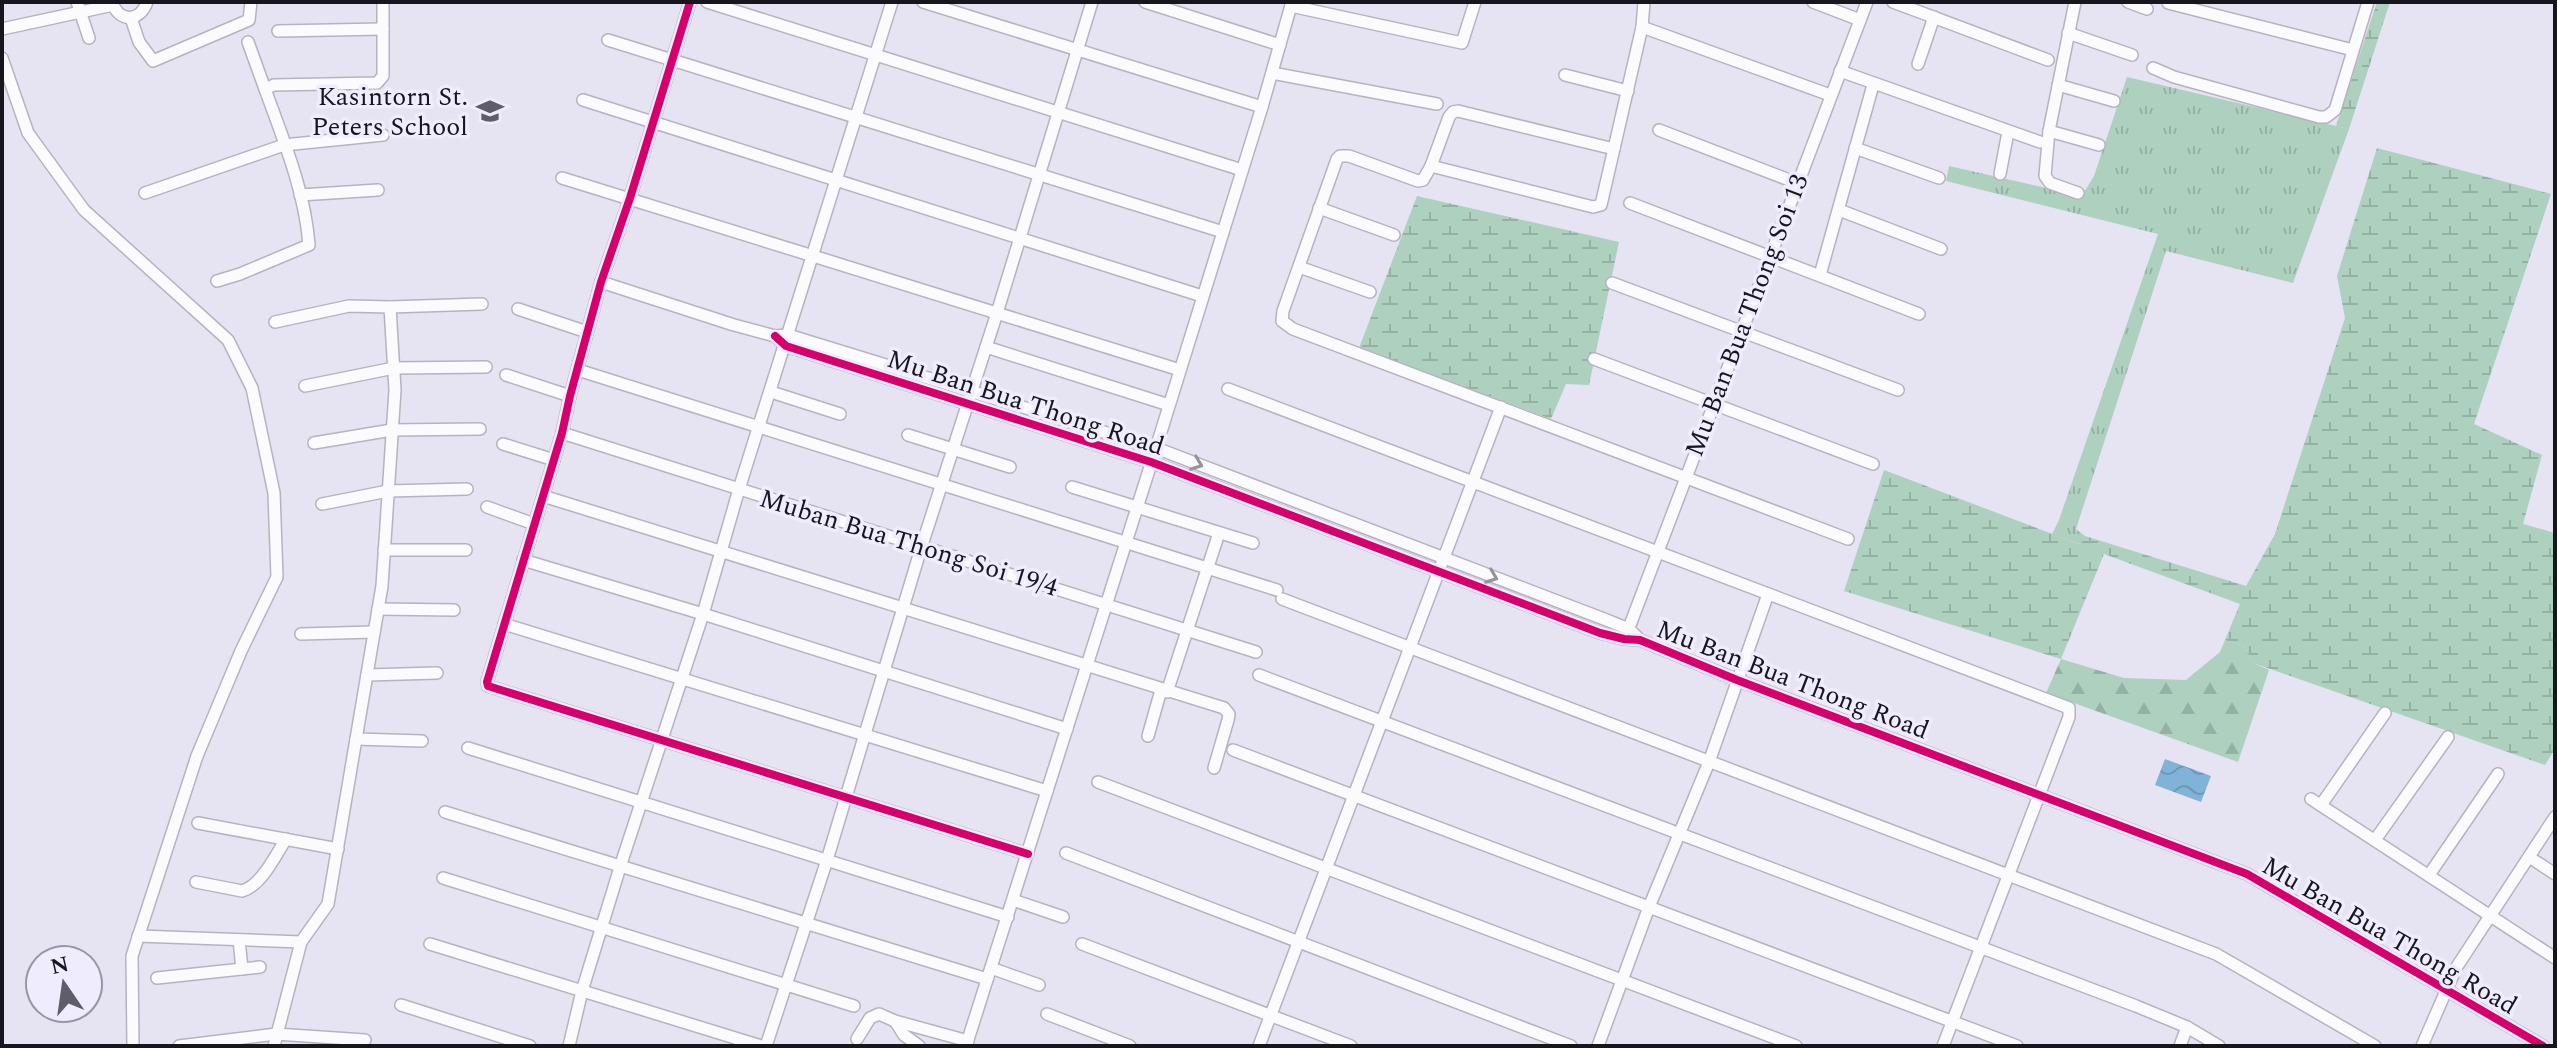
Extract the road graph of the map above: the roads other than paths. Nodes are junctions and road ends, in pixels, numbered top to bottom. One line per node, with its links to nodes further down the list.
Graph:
1 (147, 2): 24 (street)
2 (251, 2): 24 (street)
3 (383, 2): 28 (street)
4 (690, 2): 40 (street)
5 (707, 2): 38 (street)
6 (892, 2): 38 (street)
7 (923, 2): 35 (street)
8 (1092, 2): 35 (street)
9 (1145, 2): 34 (street)
10 (1475, 2): 20 (street)
11 (1644, 2): 26 (street)
12 (1813, 2): 25 (street)
13 (1867, 2): 25 (street, Mu Ban Bua Thong Soi 13)
14 (1893, 2): 23 (street)
15 (2075, 2): 30 (street)
16 (2128, 2): 22 (street)
17 (2368, 2): 36 (street)
18 (2168, 3): 36 (street)
19 (113, 4): 21 (street); 24 (street)
20 (1291, 4): 34 (street)
21 (78, 7): 27 (street); 31 (street)
22 (2147, 9)
23 (1934, 17): 41 (street); 42 (street)
24 (131, 18)
25 (1860, 20): 44 (street, Mu Ban Bua Thong Soi 13)
26 (1642, 27): 50 (street); 51 (street)
27 (2, 29)
28 (383, 29): 29 (street); 49 (street)
29 (278, 31)
30 (2068, 33): 37 (street); 48 (street)
31 (89, 38)
32 (608, 40): 40 (street)
33 (248, 42): 49 (street)
34 (1280, 45): 45 (street)
35 (1077, 49): 55 (street); 56 (street)
36 (2353, 50): 43 (street)
37 (2132, 55)
38 (875, 56): 56 (street); 57 (street)
39 (2, 58): 227 (street)
40 (671, 60): 57 (street); 58 (street)
41 (2048, 60)
42 (1918, 64)
43 (2153, 68)
44 (1840, 71): 47 (street); 51 (street, Mu Ban Bua Thong Soi 13)
45 (1272, 73): 54 (street); 55 (street)
46 (1565, 75): 50 (street)
47 (1873, 85): 61 (street); 66 (street)
48 (2058, 85): 53 (street); 60 (street)
49 (265, 89): 64 (street)
50 (1628, 91): 67 (street)
51 (1830, 95): 75 (street, Mu Ban Bua Thong Soi 13)
52 (583, 100): 58 (street)
53 (2114, 101)
54 (1437, 104)
55 (1262, 107): 69 (street)
56 (1059, 113): 69 (street); 71 (street)
57 (856, 117): 71 (street); 74 (street)
58 (653, 122): 74 (street); 80 (street)
59 (1659, 130): 75 (street)
60 (2049, 131): 65 (street); 78 (street)
61 (2008, 132): 63 (street); 70 (street)
62 (383, 135): 64 (street)
63 (2040, 142)
64 (284, 145): 77 (street); 79 (street)
65 (2099, 145)
66 (1855, 148): 73 (street); 83 (street)
67 (1614, 149): 68 (street); 68 (street)
68 (1431, 166): 82 (street)
69 (1242, 170): 84 (street)
70 (2000, 174)
71 (1038, 175): 84 (street); 86 (street)
72 (562, 178): 80 (street)
73 (1939, 178)
74 (836, 180): 86 (street); 88 (street)
75 (1797, 183): 89 (street, Mu Ban Bua Thong Soi 13)
76 (378, 190): 79 (street)
77 (145, 193)
78 (2078, 193)
79 (300, 195): 92 (street)
80 (630, 198): 88 (street); 93 (street)
81 (1630, 203): 89 (street)
82 (1319, 208): 85 (street); 90 (street)
83 (1839, 210): 87 (street); 91 (street)
84 (1223, 232): 96 (street)
85 (1394, 235)
86 (1019, 238): 96 (street); 100 (street)
87 (1941, 249)
88 (812, 255): 100 (street); 105 (street)
89 (1769, 256): 91 (street); 103 (street, Mu Ban Bua Thong Soi 13)
90 (1299, 267): 95 (street); 121 (street)
91 (1820, 275): 101 (street)
92 (217, 281)
93 (601, 282): 104 (street); 105 (street, Mu Ban Bua Thong Road)
94 (1612, 283): 103 (street)
95 (1370, 292)
96 (1202, 296): 111 (street)
97 (482, 304): 98 (street)
98 (390, 307): 102 (street); 109 (street)
99 (518, 309): 104 (street)
100 (997, 313): 106 (street); 111 (street)
101 (1919, 314)
102 (275, 322)
103 (1741, 331): 115 (street); 119 (street, Mu Ban Bua Thong Soi 13)
104 (587, 332): 110 (street)
105 (787, 340): 116 (street); 118 (street, Mu Ban Bua Thong Road)
106 (986, 347): 118 (street); 120 (street)
107 (1594, 359): 119 (street)
108 (486, 367): 109 (street)
109 (394, 368): 113 (street); 125 (street)
110 (578, 370): 117 (street); 123 (street)
111 (1180, 370): 120 (street)
112 (506, 375): 117 (street)
113 (305, 386)
114 (1228, 389): 137 (street)
115 (1898, 390)
116 (771, 392): 122 (street); 123 (street)
117 (570, 396): 126 (street)
118 (969, 398): 130 (street, Mu Ban Bua Thong Road); 131 (street); 133 (street, Mu Ban Bua Thong Road)
119 (1713, 403): 134 (street); 136 (street, Mu Ban Bua Thong Soi 13)
120 (1169, 405): 130 (street)
121 (1501, 407): 136 (street); 137 (street)
122 (840, 414)
123 (761, 426): 138 (street); 141 (street)
124 (480, 429): 125 (street)
125 (392, 430): 128 (street); 142 (street)
126 (562, 433): 132 (street); 141 (street, Muban Bua Thong Soi 19/4)
127 (908, 435): 131 (street)
128 (314, 443)
129 (503, 444): 132 (street)
130 (1156, 448): 133 (street); 157 (street, Mu Ban Bua Thong Road, one-way to 157)
131 (952, 449): 135 (street); 138 (street)
132 (554, 460): 143 (street)
133 (1151, 462): 145 (street); 160 (street, Mu Ban Bua Thong Road)
134 (1873, 464)
135 (1010, 467)
136 (1684, 477): 149 (street); 156 (street, Mu Ban Bua Thong Soi 13)
137 (1473, 481): 156 (street); 157 (street)
138 (942, 484): 150 (street); 152 (street)
139 (1072, 487): 145 (street)
140 (467, 489): 142 (street)
141 (739, 489): 152 (street, Muban Bua Thong Soi 19/4); 155 (street)
142 (388, 491): 144 (street); 153 (street)
143 (543, 496): 147 (street); 155 (street)
144 (322, 504)
145 (1137, 506): 148 (street); 150 (street)
146 (487, 507): 147 (street)
147 (534, 524): 158 (street)
148 (1219, 533): 151 (street); 159 (street)
149 (1848, 539)
150 (1126, 542): 159 (street); 162 (street)
151 (1253, 543)
152 (922, 545): 162 (street, Muban Bua Thong Soi 19/4); 164 (street)
153 (384, 550): 154 (street); 163 (street)
154 (466, 550)
155 (720, 551): 164 (street); 166 (street)
156 (1658, 551): 161 (street); 171 (street, Mu Ban Bua Thong Soi 13)
157 (1444, 558): 160 (street); 171 (street, Mu Ban Bua Thong Road, one-way to 171)
158 (523, 560): 166 (street); 167 (street)
159 (1207, 568): 168 (street); 172 (street)
160 (1439, 571): 171 (street, Mu Ban Bua Thong Road); 172 (street)
161 (1768, 594): 180 (street); 199 (street)
162 (1106, 604): 168 (street, Muban Bua Thong Soi 19/4); 174 (street)
163 (378, 609): 165 (street); 169 (street)
164 (903, 609): 174 (street); 175 (street)
165 (454, 610)
166 (703, 614): 175 (street); 179 (street)
167 (504, 624): 179 (street); 189 (street)
168 (1188, 631): 173 (street, Muban Bua Thong Soi 19/4); 181 (street)
169 (374, 632): 170 (street); 177 (street)
170 (301, 634)
171 (1626, 634): 180 (street, Mu Ban Bua Thong Road)
172 (1411, 648): 183 (street); 193 (street)
173 (1256, 652)
174 (1086, 667): 181 (street); 184 (street)
175 (884, 672): 184 (street); 185 (street)
176 (437, 673): 177 (street)
177 (367, 675): 188 (street)
178 (1259, 675): 183 (street)
179 (681, 677): 185 (street); 189 (street)
180 (1737, 680): 193 (street); 199 (street, Mu Ban Bua Thong Road)
181 (1164, 691): 186 (street); 194 (street)
182 (2385, 713): 207 (street)
183 (1383, 721): 198 (street); 205 (street)
184 (1067, 729): 197 (street)
185 (864, 734): 197 (street); 200 (street)
186 (1148, 736)
187 (2448, 737): 207 (street)
188 (356, 739): 190 (street); 208 (street)
189 (661, 740): 200 (street); 201 (street)
190 (422, 741)
191 (468, 748): 201 (street)
192 (1233, 750): 198 (street)
193 (1709, 762): 205 (street); 216 (street)
194 (1214, 768)
195 (2498, 774): 217 (street)
196 (1098, 782): 214 (street)
197 (1047, 791): 210 (street)
198 (1354, 795): 214 (street); 221 (street)
199 (2040, 795): 216 (street); 242 (street, Mu Ban Bua Thong Road)
200 (845, 797): 210 (street); 212 (street)
201 (642, 802): 212 (street); 213 (street)
202 (445, 812): 213 (street)
203 (2555, 817): 211 (street)
204 (198, 823): 206 (street)
205 (1679, 834): 221 (street); 233 (street)
206 (286, 839): 208 (street); 219 (street)
207 (2375, 840): 217 (street)
208 (338, 849): 229 (street)
209 (1066, 853): 230 (street)
210 (1028, 854): 220 (street)
211 (2529, 857): 215 (street); 222 (street)
212 (827, 860): 223 (street); 225 (street)
213 (621, 864): 225 (street); 226 (street)
214 (1327, 869): 230 (street); 239 (street)
215 (2555, 874)
216 (2009, 875): 233 (street); 271 (street)
217 (2429, 875): 222 (street)
218 (443, 878): 226 (street)
219 (196, 882)
220 (1013, 900): 223 (street); 224 (street)
221 (1649, 907): 239 (street); 249 (street)
222 (2490, 916): 234 (street); 242 (street)
223 (1008, 917): 237 (street)
224 (1063, 917)
225 (807, 923): 237 (street); 241 (street)
226 (602, 927): 241 (street); 243 (street)
227 (138, 936): 228 (street); 255 (street)
228 (239, 940): 229 (street); 236 (street)
229 (301, 942): 252 (street)
230 (1298, 942): 247 (street); 264 (street)
231 (430, 944): 243 (street)
232 (1082, 944): 247 (street)
233 (1979, 948): 249 (street); 250 (street)
234 (2555, 958)
235 (260, 967): 236 (street)
236 (242, 969): 238 (street)
237 (989, 973): 240 (street); 254 (street)
238 (157, 978)
239 (1623, 982): 265 (street); 266 (street)
240 (1039, 985)
241 (785, 986): 245 (street); 259 (street)
242 (2447, 990): 272 (street); 273 (street, Mu Ban Bua Thong Road)
243 (582, 991): 258 (street); 259 (street)
244 (401, 1005): 257 (street)
245 (854, 1006)
246 (1047, 1014): 261 (street)
247 (1270, 1015): 262 (street); 263 (street)
248 (895, 1021): 251 (street); 254 (street); 260 (street)
249 (1952, 1021): 267 (street); 268 (street)
250 (2187, 1027): 269 (street); 270 (street)
251 (857, 1039)
252 (275, 1040): 253 (street); 256 (street)
253 (365, 1040)
254 (967, 1044)
255 (133, 1046)
256 (179, 1046)
257 (530, 1046)
258 (569, 1046)
259 (764, 1046)
260 (919, 1046)
261 (1130, 1046)
262 (1259, 1046)
263 (1351, 1046)
264 (1571, 1046)
265 (1598, 1046)
266 (1796, 1046)
267 (1943, 1046)
268 (2017, 1046)
269 (2180, 1046)
270 (2219, 1046)
271 (2375, 1046)
272 (2422, 1046)
273 (2543, 1046)

